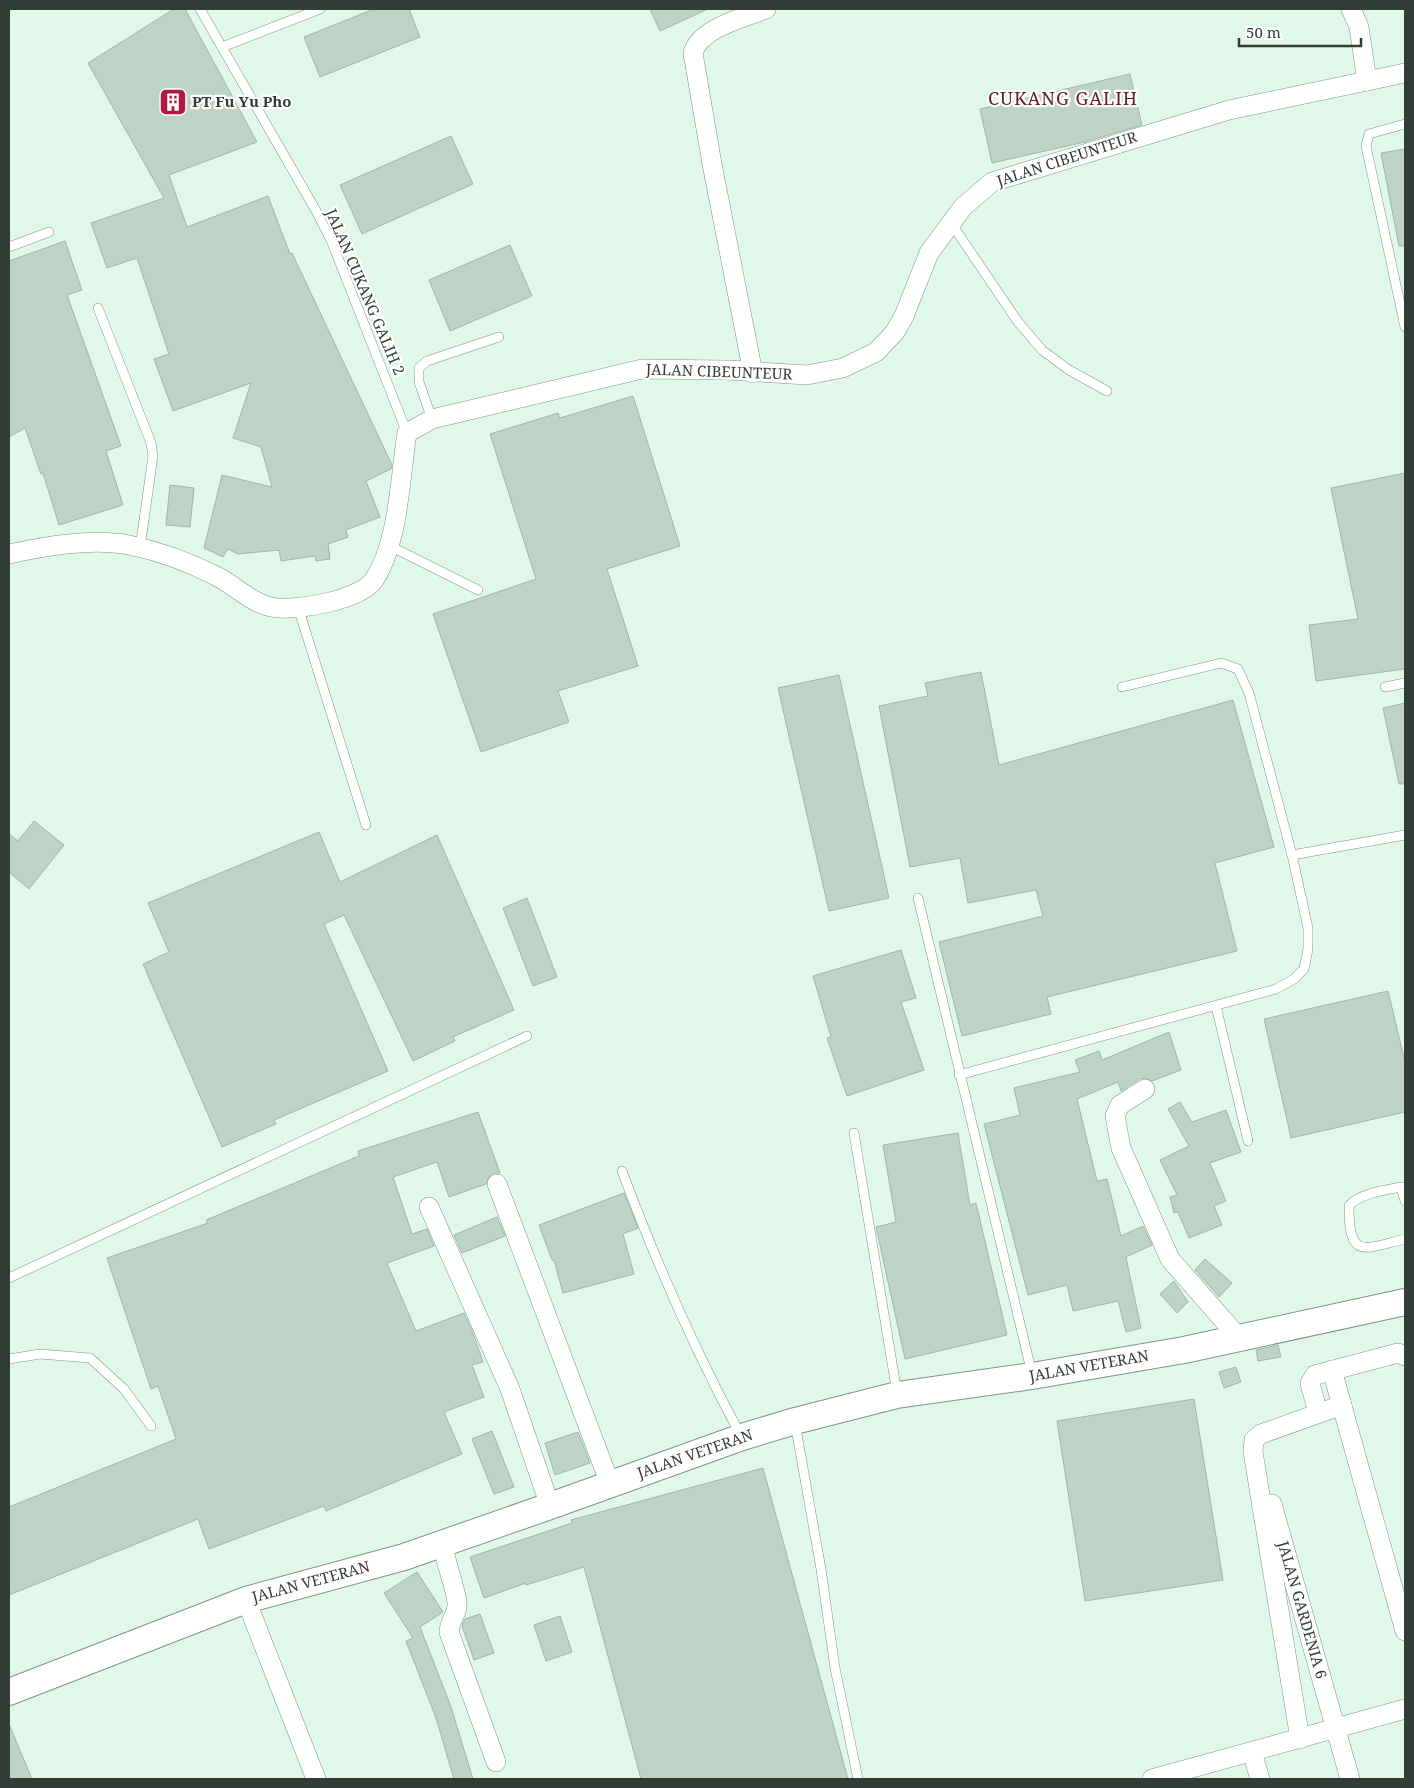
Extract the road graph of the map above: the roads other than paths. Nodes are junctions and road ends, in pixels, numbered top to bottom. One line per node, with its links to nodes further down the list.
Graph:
1 (200, 9): 5 (lane, JALAN CUKANG GALIH 2)
2 (320, 9): 5 (lane)
3 (766, 9): 15 (street)
4 (1351, 9): 7 (street)
5 (222, 47): 18 (lane, JALAN CUKANG GALIH 2)
6 (1405, 73): 7 (street, JALAN CIBEUNTEUR)
7 (1367, 81): 9 (street, JALAN CIBEUNTEUR)
8 (1405, 124): 13 (lane)
9 (951, 223): 15 (street, JALAN CIBEUNTEUR); 16 (lane)
10 (49, 232): 11 (lane)
11 (9, 247)
12 (98, 308): 20 (lane)
13 (1405, 326)
14 (499, 337): 17 (lane)
15 (754, 373): 17 (street, JALAN CIBEUNTEUR)
16 (1107, 391)
17 (432, 419): 18 (street, JALAN CIBEUNTEUR)
18 (407, 433): 19 (street)
19 (388, 545): 22 (lane); 23 (street)
20 (140, 548): 21 (street); 23 (street)
21 (9, 554)
22 (478, 590)
23 (298, 607): 27 (lane)
24 (1405, 683): 26 (lane)
25 (1122, 687): 29 (lane)
26 (1385, 687)
27 (366, 825)
28 (1405, 835): 29 (lane)
29 (1292, 855): 31 (lane)
30 (918, 898): 33 (lane)
31 (1216, 1006): 33 (lane); 36 (lane)
32 (527, 1036): 42 (lane)
33 (959, 1074): 48 (lane)
34 (1146, 1089): 44 (street)
35 (854, 1133): 49 (lane)
36 (1248, 1141)
37 (622, 1171): 54 (lane)
38 (498, 1184): 56 (street)
39 (1405, 1201): 41 (lane)
40 (429, 1207): 57 (street)
41 (1405, 1239)
42 (9, 1278)
43 (1405, 1302): 44 (main road, JALAN VETERAN)
44 (1239, 1338): 48 (main road, JALAN VETERAN)
45 (1405, 1356): 47 (street)
46 (9, 1359): 53 (lane)
47 (1332, 1370): 50 (street); 51 (street)
48 (1032, 1376): 49 (main road, JALAN VETERAN)
49 (897, 1395): 52 (main road, JALAN VETERAN)
50 (1342, 1405): 51 (street); 60 (street)
51 (1318, 1413): 55 (street)
52 (795, 1422): 54 (main road, JALAN VETERAN); 69 (lane)
53 (151, 1426)
54 (742, 1436): 56 (main road, JALAN VETERAN)
55 (1254, 1440): 63 (street, JALAN GARDENIA 6); 64 (street)
56 (610, 1484): 57 (main road, JALAN VETERAN)
57 (550, 1506): 58 (main road, JALAN VETERAN)
58 (443, 1543): 59 (main road, JALAN VETERAN); 66 (street)
59 (246, 1600): 61 (main road, JALAN VETERAN); 68 (street)
60 (1405, 1631)
61 (9, 1692)
62 (1405, 1709): 63 (street)
63 (1336, 1729): 64 (street); 71 (street, JALAN GARDENIA 6)
64 (1300, 1739): 65 (street)
65 (1252, 1752): 67 (street); 70 (street)
66 (496, 1762)
67 (1164, 1778)
68 (316, 1779)
69 (858, 1779)
70 (1260, 1779)
71 (1350, 1779)

